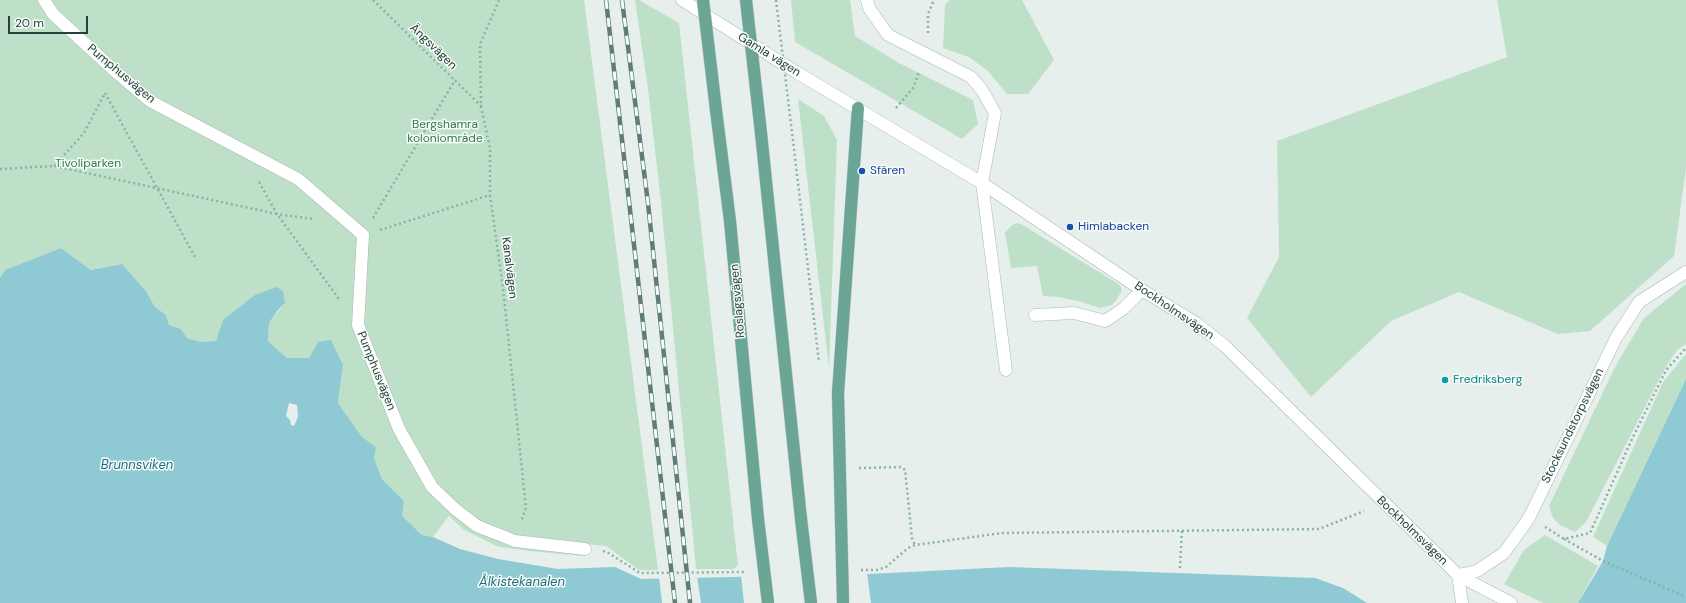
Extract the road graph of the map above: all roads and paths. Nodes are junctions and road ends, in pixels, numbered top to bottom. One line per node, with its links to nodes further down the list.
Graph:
1 (44, 0): 11 (street, Pumphusvägen)
2 (372, 0): 12 (path, Ängsvägen)
3 (499, 0): 14 (path, Kanalvägen)
4 (682, 0): 15 (street, Gamla vägen)
5 (702, 0): 45 (main road, Roslagsvägen, bridge)
6 (746, 0): 46 (main road, bridge)
7 (776, 0): 29 (path, bridge)
8 (867, 0): 10 (street)
9 (934, 0): 10 (path)
10 (927, 54): 16 (path); 19 (street)
11 (116, 72): 13 (path); 22 (street, Pumphusvägen)
12 (455, 80): 14 (path, Ängsvägen); 22 (path)
13 (105, 93): 17 (path); 20 (path)
14 (482, 106): 21 (path, Kanalvägen)
15 (858, 108): 19 (street, Bockholmsvägen); 47 (main road, bridge)
16 (895, 110)
17 (54, 166): 18 (path); 20 (path)
18 (0, 169)
19 (982, 183): 25 (street, Bockholmsvägen); 30 (street)
20 (158, 190): 23 (path); 27 (path)
21 (490, 195): 22 (path); 36 (path, Kanalvägen)
22 (363, 235): 27 (street, Pumphusvägen)
23 (195, 257)
24 (1686, 272): 33 (street, Stocksundstorpsvägen)
25 (1142, 290): 26 (street); 32 (street, Bockholmsvägen)
26 (1035, 315)
27 (358, 325): 36 (street, Pumphusvägen)
28 (1686, 348): 35 (path)
29 (819, 366)
30 (1006, 370)
31 (852, 468): 37 (path)
32 (1384, 503): 34 (path); 43 (street, Bockholmsvägen)
33 (1529, 518): 35 (path); 43 (street, Stocksundstorpsvägen)
34 (1182, 530): 37 (path); 40 (path)
35 (1564, 539): 44 (path)
36 (515, 541): 38 (street, Pumphusvägen)
37 (915, 545): 41 (path)
38 (585, 549)
39 (607, 552): 42 (path)
40 (1180, 568)
41 (855, 570)
42 (751, 572)
43 (1458, 575): 48 (street); 49 (street, Bockholmsvägen)
44 (1686, 597)
45 (768, 603)
46 (811, 603)
47 (843, 603)
48 (1462, 603)
49 (1511, 603)

